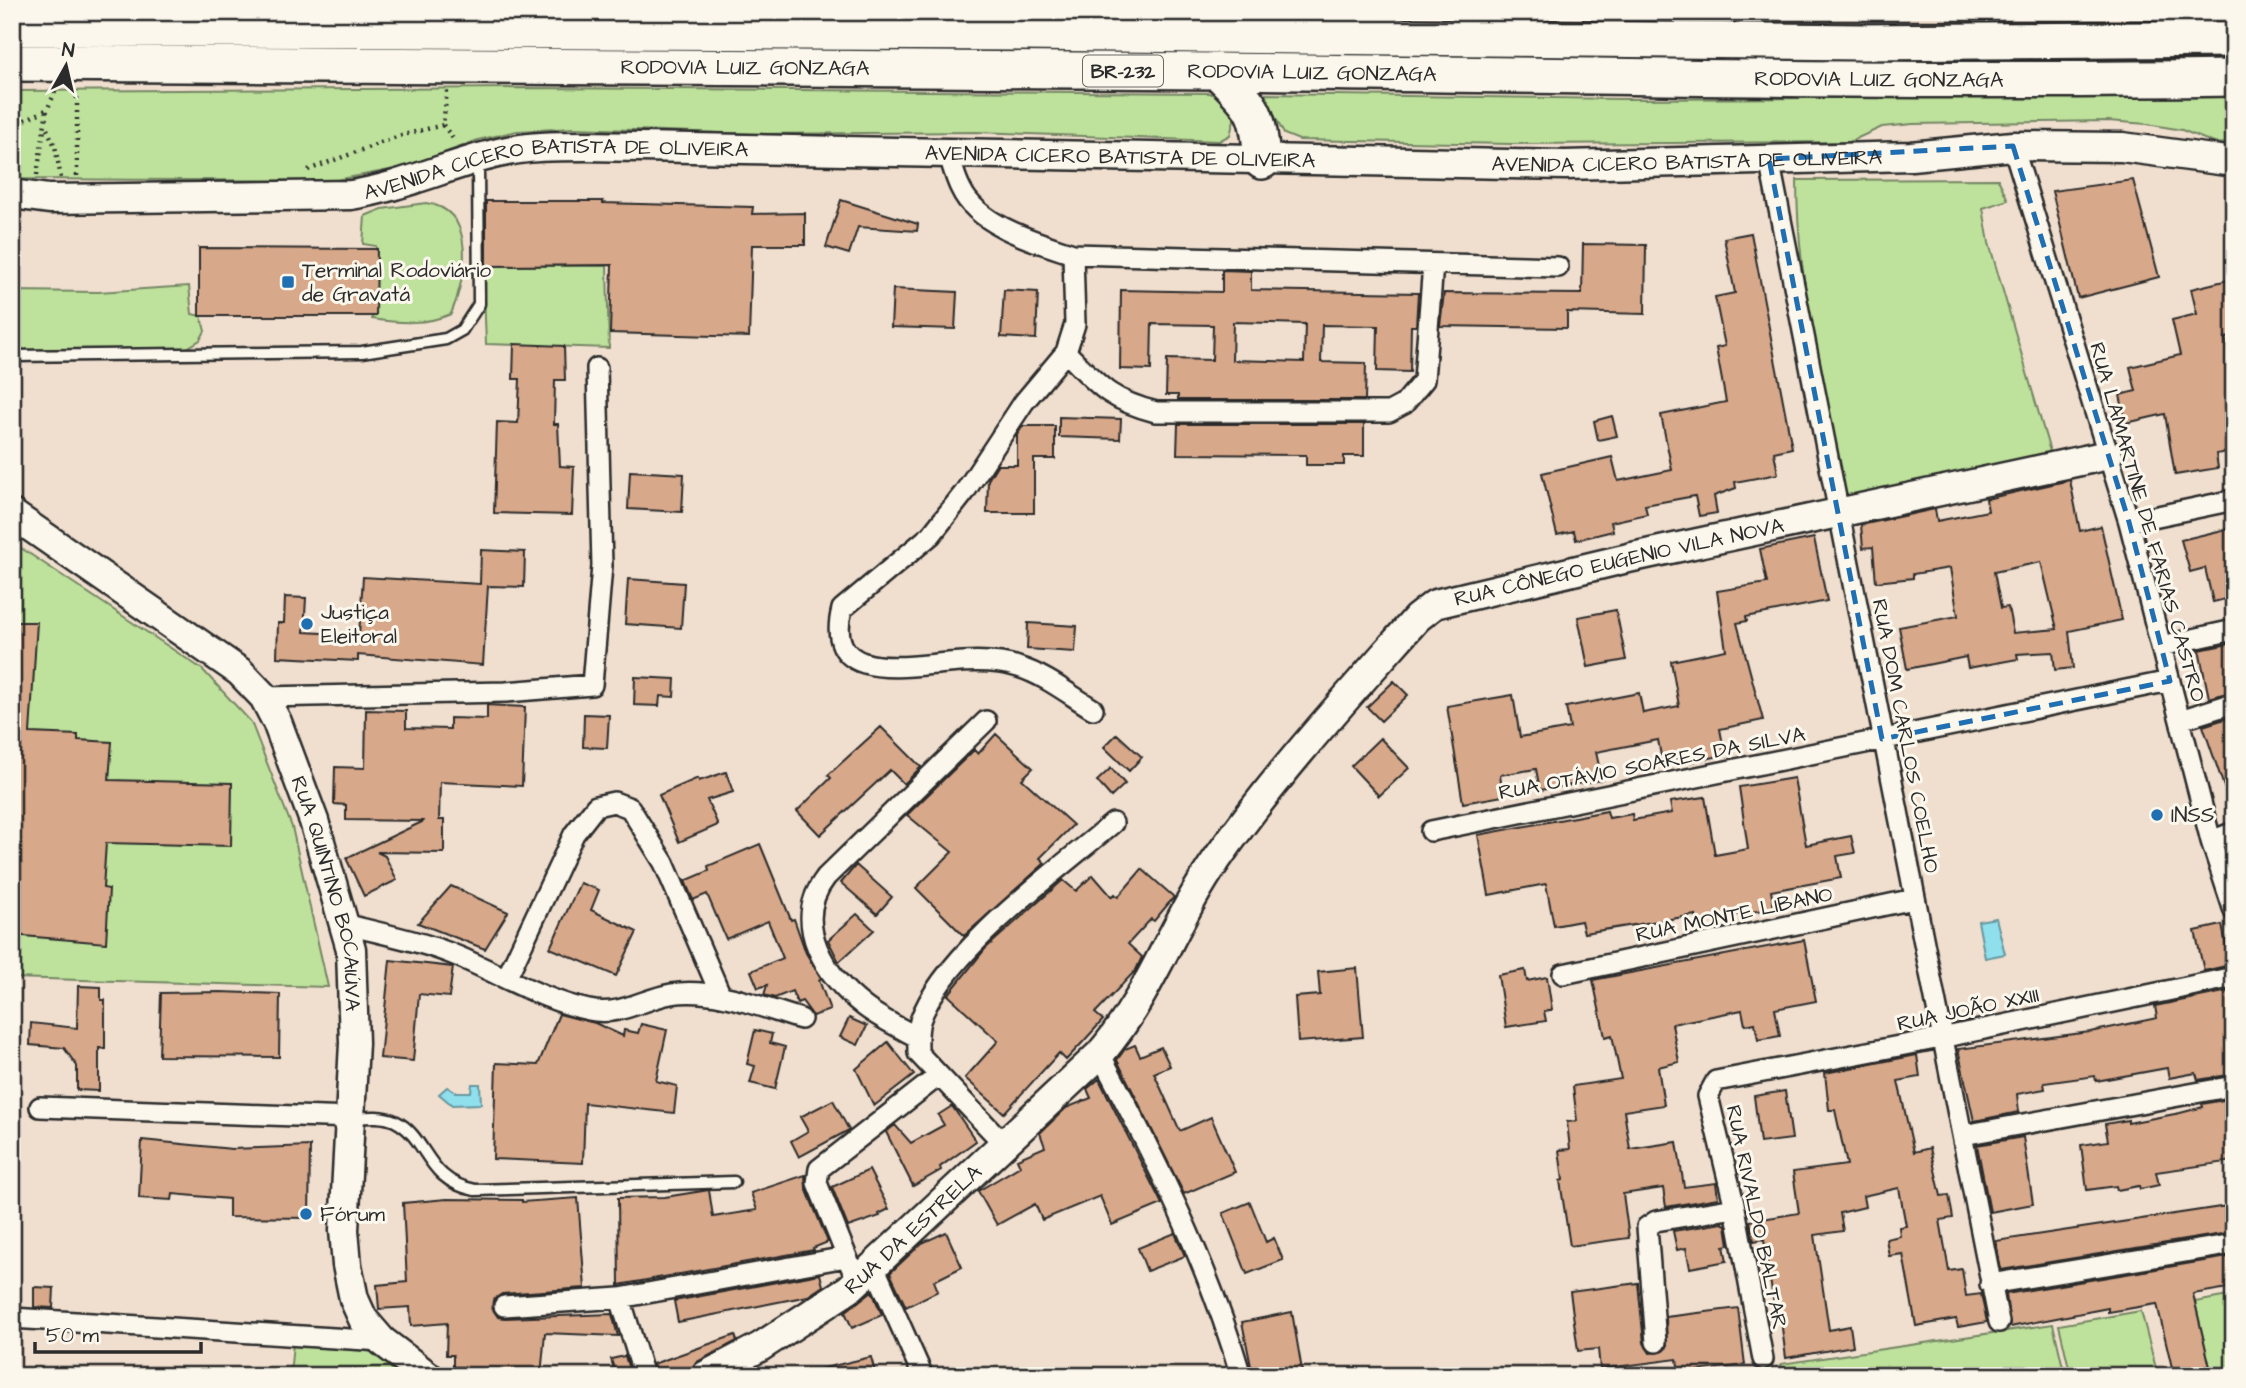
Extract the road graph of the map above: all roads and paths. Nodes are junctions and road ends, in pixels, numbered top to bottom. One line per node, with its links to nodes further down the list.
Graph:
1 (12, 28): 2 (highway, RODOVIA LUIZ GONZAGA / BR-232)
2 (2234, 39)
3 (12, 63): 4 (highway, RODOVIA LUIZ GONZAGA / BR-232)
4 (1218, 71): 5 (highway, RODOVIA LUIZ GONZAGA / BR-232); 17 (highway)
5 (2234, 78)
6 (447, 89): 10 (path)
7 (56, 90): 9 (path)
8 (77, 97): 21 (path)
9 (47, 110): 11 (path); 12 (path)
10 (443, 125): 15 (path); 19 (path)
11 (12, 126)
12 (46, 128): 20 (path); 22 (path)
13 (2013, 146): 16 (main road, AVENIDA CICERO BATISTA DE OLIVEIRA); 18 (main road, AVENIDA CICERO BATISTA DE OLIVEIRA); 29 (street, RUA LAMARTINE DE FARIAS CASTRO)
14 (948, 152): 15 (main road, AVENIDA CICERO BATISTA DE OLIVEIRA); 17 (main road, AVENIDA CICERO BATISTA DE OLIVEIRA); 23 (street)
15 (469, 153): 22 (main road, AVENIDA CICERO BATISTA DE OLIVEIRA); 27 (lane)
16 (1769, 159): 17 (main road, AVENIDA CICERO BATISTA DE OLIVEIRA); 31 (street, RUA DOM CARLOS COELHO)
17 (1262, 161)
18 (2234, 162)
19 (298, 176)
20 (61, 178)
21 (77, 179)
22 (24, 186)
23 (1073, 254): 24 (street); 26 (street)
24 (1433, 264): 25 (street); 26 (street)
25 (1558, 267)
26 (1066, 352): 39 (street)
27 (12, 356)
28 (597, 368): 37 (street)
29 (2108, 455): 31 (main road, RUA CÔNEGO EUGENIO VILA NOVA); 33 (street, RUA LAMARTINE DE FARIAS CASTRO)
30 (2234, 500): 33 (street)
31 (1841, 513): 42 (street, RUA DOM CARLOS COELHO); 57 (main road, RUA CÔNEGO EUGENIO VILA NOVA)
32 (12, 514): 37 (main road, RUA QUINTINO BOCAIÚVA)
33 (2129, 522): 35 (street, RUA LAMARTINE DE FARIAS CASTRO)
34 (2234, 630): 35 (street)
35 (2161, 646): 36 (street, RUA LAMARTINE DE FARIAS CASTRO)
36 (2170, 681): 40 (street, RUA LAMARTINE DE FARIAS CASTRO); 42 (street, RUA OTÁVIO SOARES DA SILVA)
37 (264, 697): 49 (main road, RUA QUINTINO BOCAIÚVA)
38 (2234, 703): 40 (street)
39 (1093, 709)
40 (2180, 720): 46 (street, RUA LAMARTINE DE FARIAS CASTRO)
41 (986, 721): 55 (street)
42 (1882, 739): 44 (street, RUA OTÁVIO SOARES DA SILVA); 47 (street, RUA DOM CARLOS COELHO)
43 (1113, 823): 55 (street)
44 (1431, 831)
45 (2234, 832): 46 (street)
46 (2211, 841): 48 (street, RUA LAMARTINE DE FARIAS CASTRO)
47 (1914, 899): 50 (street, RUA MONTE LIBANO); 56 (street, RUA DOM CARLOS COELHO)
48 (2234, 911)
49 (345, 924): 52 (street); 62 (main road, RUA QUINTINO BOCAIÚVA)
50 (1563, 974)
51 (2234, 976): 56 (street, RUA JOÃO XXIII)
52 (507, 977): 53 (street); 53 (street)
53 (721, 996): 54 (street)
54 (801, 1019)
55 (917, 1037): 58 (street)
56 (1941, 1038): 59 (street, RUA JOÃO XXIII); 63 (street, RUA DOM CARLOS COELHO)
57 (1100, 1054): 64 (main road, RUA DA ESTRELA); 81 (street)
58 (937, 1077): 64 (street); 68 (street)
59 (1712, 1085): 66 (street, RUA RIVALDO BALTAR)
60 (2234, 1086): 63 (street)
61 (40, 1107): 62 (street)
62 (352, 1118): 65 (lane); 74 (main road, RUA QUINTINO BOCAIÚVA)
63 (1964, 1135): 69 (street, RUA DOM CARLOS COELHO)
64 (1003, 1143): 68 (main road, RUA DA ESTRELA)
65 (734, 1182)
66 (1735, 1208): 75 (street); 76 (street, RUA RIVALDO BALTAR)
67 (2234, 1244): 69 (street)
68 (859, 1268): 70 (street); 79 (main road, RUA DA ESTRELA); 80 (street)
69 (1990, 1284): 73 (street, RUA DOM CARLOS COELHO)
70 (620, 1298): 71 (street); 78 (street)
71 (504, 1307)
72 (12, 1318): 74 (street)
73 (1999, 1322)
74 (382, 1341): 77 (main road, RUA QUINTINO BOCAIÚVA)
75 (1656, 1342)
76 (1763, 1359)
77 (428, 1376)
78 (644, 1376)
79 (705, 1376)
80 (923, 1376)
81 (1241, 1376)

